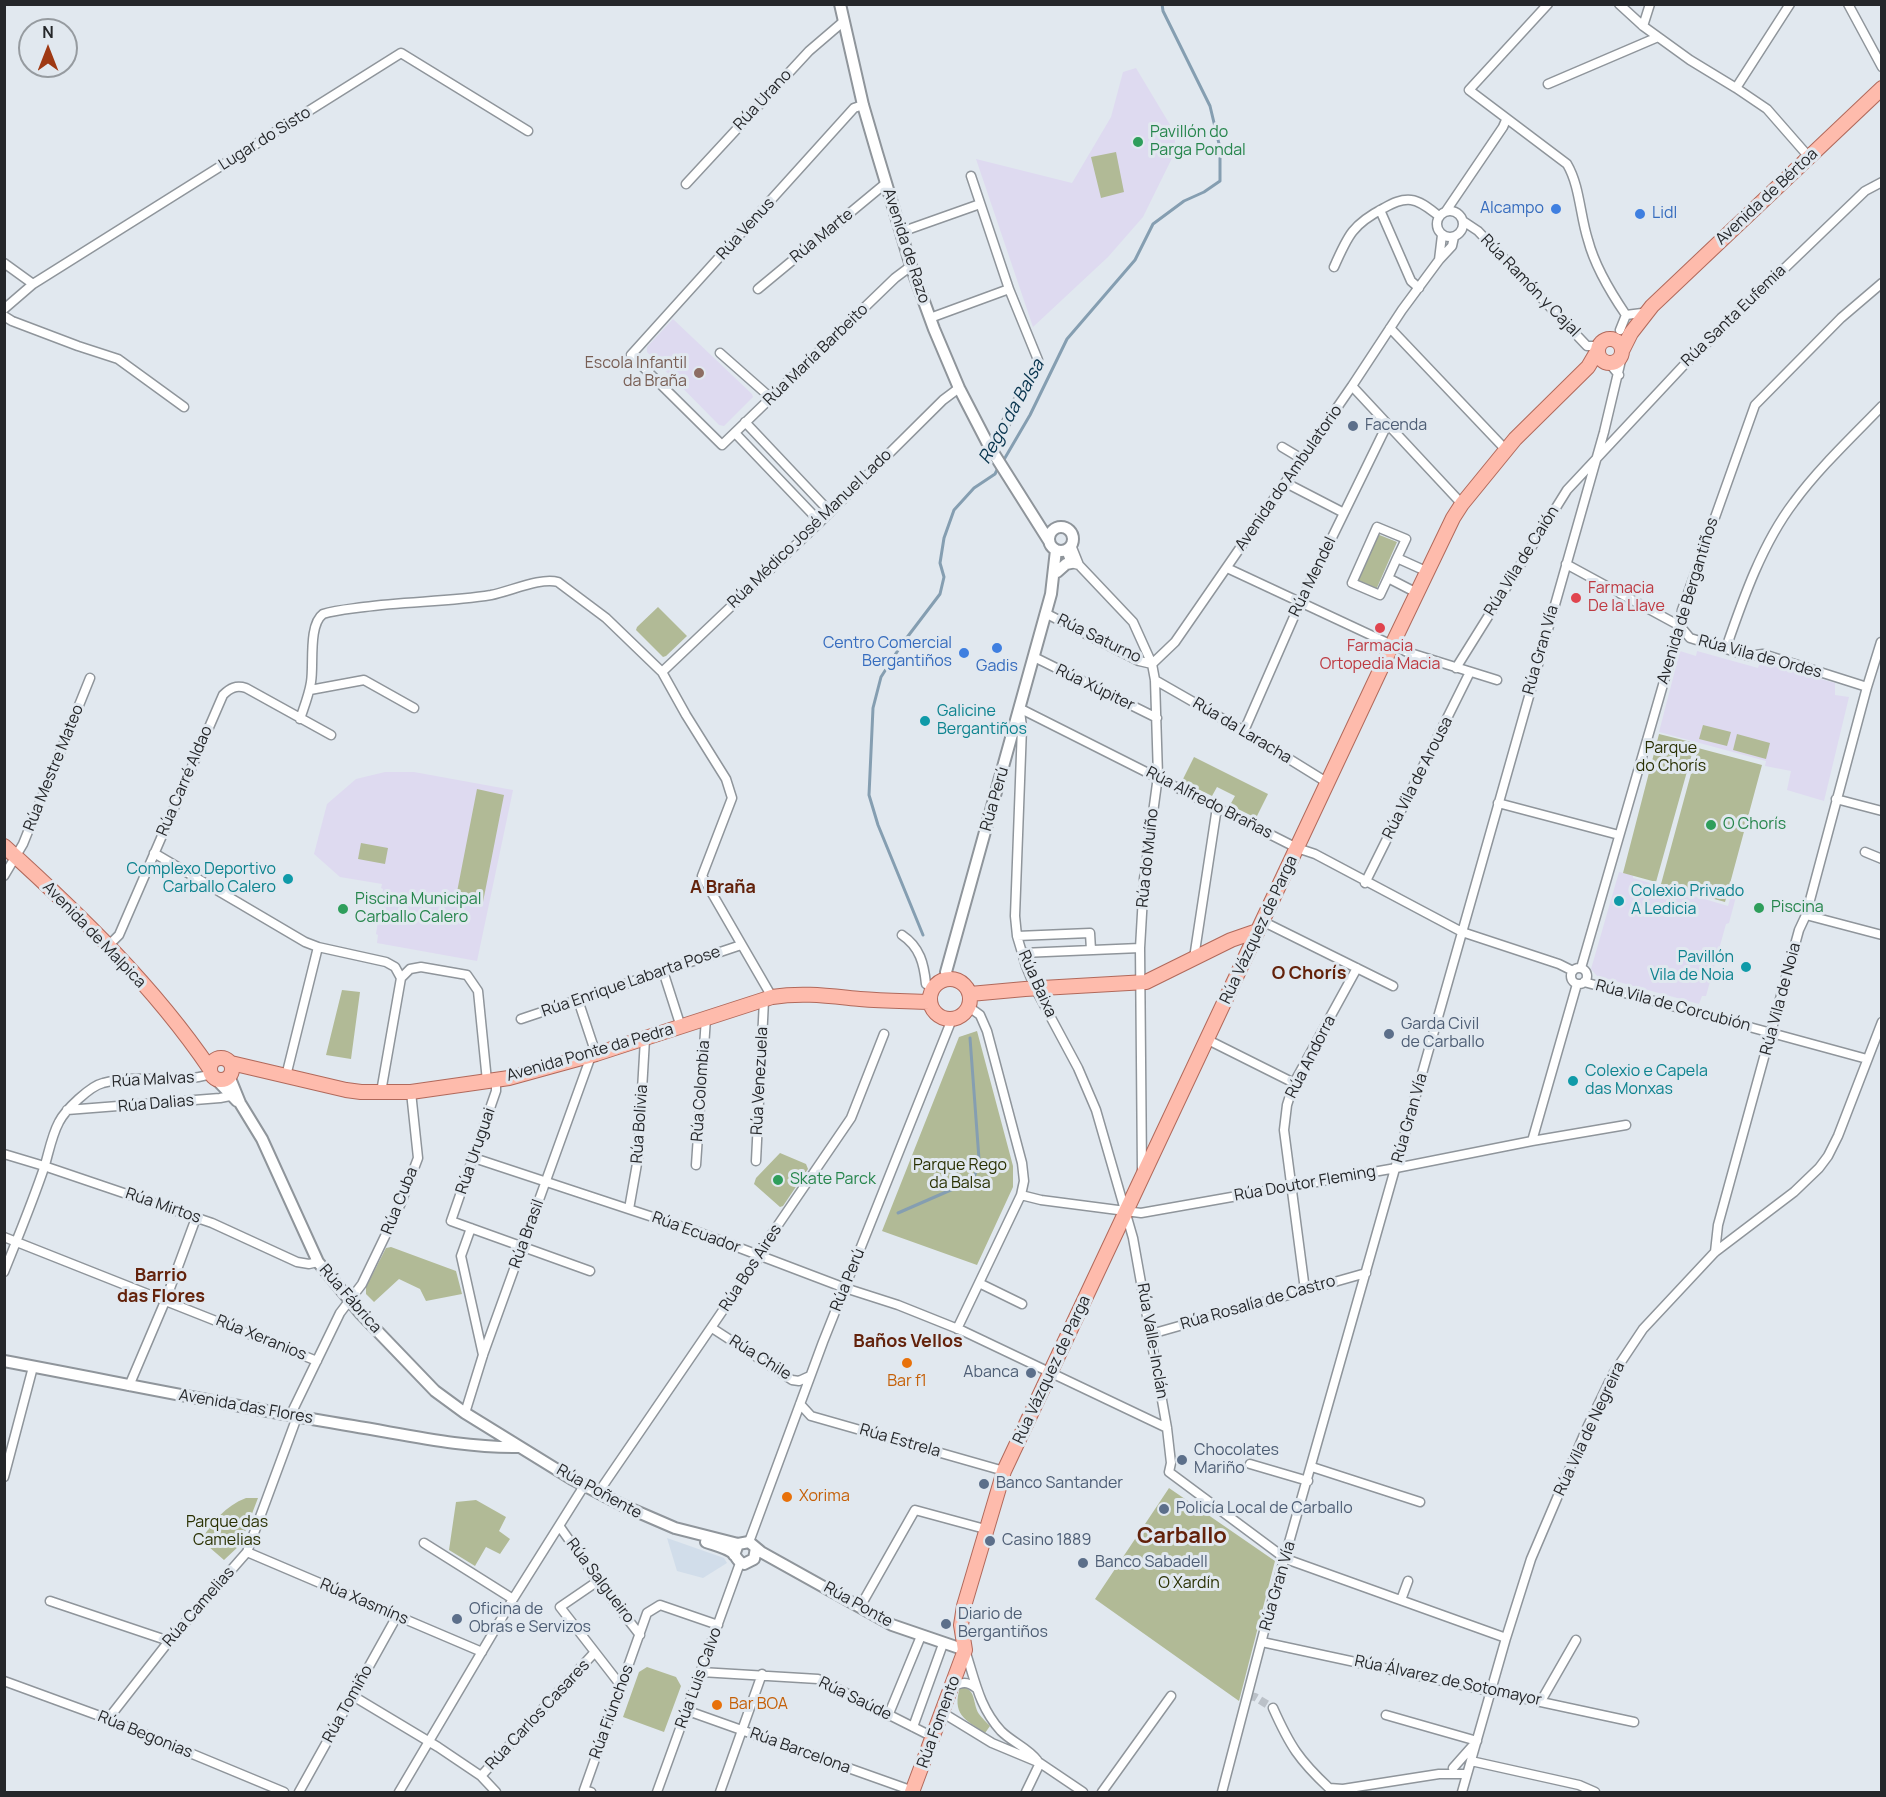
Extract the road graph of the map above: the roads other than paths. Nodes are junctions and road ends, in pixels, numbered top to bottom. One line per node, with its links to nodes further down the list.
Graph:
1 (840, 4): 7 (street, Avenida de Razo)
2 (1548, 4): 15 (street)
3 (1618, 4): 8 (street)
4 (1650, 4): 8 (street)
5 (1790, 4): 12 (street)
6 (1848, 4): 10 (street)
7 (844, 21): 14 (street, Avenida de Razo); 21 (street, Rúa Urano)
8 (1642, 26): 9 (street)
9 (1658, 37): 11 (street); 12 (street)
10 (1881, 67)
11 (1548, 84)
12 (1736, 88): 17 (street)
13 (1881, 88): 17 (main road, Avenida de Bértoa)
14 (863, 105): 20 (street, Avenida de Razo); 57 (street, Rúa Venus)
15 (1506, 120): 22 (street); 41 (street)
16 (528, 131): 35 (street, Lugar do Sisto)
17 (1809, 157): 40 (main road, Avenida de Bértoa)
18 (971, 176): 23 (street)
19 (1881, 182): 62 (street, Rúa Santa Eufemia)
20 (886, 183): 27 (street, Avenida de Razo); 37 (street, Rúa Marte)
21 (686, 184)
22 (1458, 194): 25 (street); 26 (street)
23 (980, 204): 27 (street); 38 (street)
24 (1380, 210): 25 (street); 33 (street); 36 (street)
25 (1443, 213): 26 (street); 28 (street)
26 (1460, 217): 29 (street); 45 (street, Rúa Ramón y Cajal)
27 (901, 232): 32 (street, Avenida de Razo)
28 (1442, 235): 29 (street); 30 (street, Avenida do Ambulatorio)
29 (1454, 237): 30 (street, Avenida do Ambulatorio)
30 (1439, 261): 36 (street, Avenida do Ambulatorio)
31 (4, 263): 35 (street)
32 (911, 266): 43 (street, Avenida de Razo); 51 (street, Rúa María Barbeito)
33 (1334, 267)
34 (1881, 283): 85 (street, Avenida de Bergantiños)
35 (33, 284): 39 (street)
36 (1419, 288): 44 (street, Avenida do Ambulatorio)
37 (758, 289)
38 (1009, 289): 43 (street); 58 (street)
39 (4, 309)
40 (1646, 309): 41 (street); 45 (main road, Avenida de Bértoa); 47 (main road, Avenida de Bértoa)
41 (1626, 315): 45 (street)
42 (4, 316): 53 (street)
43 (930, 318): 50 (street, Avenida de Razo)
44 (1390, 328): 49 (street, Avenida do Ambulatorio); 60 (street)
45 (1606, 341): 47 (main road); 47 (main road); 48 (main road, Rúa Vázquez de Parga)
46 (720, 352): 51 (street)
47 (1616, 361): 48 (main road); 62 (street, Rúa Gran Vía)
48 (1588, 367): 60 (main road, Rúa Vázquez de Parga)
49 (1352, 386): 55 (street); 61 (street, Avenida do Ambulatorio)
50 (959, 388): 58 (street, Avenida de Razo); 68 (street, Rúa Médico José Manuel Lado)
51 (771, 398): 54 (street, Rúa María Barbeito)
52 (1881, 406): 88 (street)
53 (184, 408)
54 (745, 422): 56 (street, Rúa María Barbeito); 63 (street)
55 (1387, 426): 67 (street); 69 (street, Rúa Mendel)
56 (735, 433): 57 (street, Rúa María Barbeito); 65 (street)
57 (722, 445)
58 (989, 446): 64 (street, Avenida de Razo)
59 (1282, 447): 61 (street)
60 (1506, 450): 67 (main road, Rúa Vázquez de Parga)
61 (1302, 459): 66 (street, Avenida do Ambulatorio)
62 (1595, 460): 77 (street, Rúa Gran Vía); 91 (street, Rúa Vila de Caión)
63 (789, 468): 65 (street); 68 (street)
64 (1006, 475): 71 (street, Rúa do Muíño)
65 (778, 479): 70 (street)
66 (1286, 483): 69 (street); 78 (street, Avenida do Ambulatorio)
67 (1462, 504): 79 (main road, Rúa Vázquez de Parga)
68 (830, 512): 70 (street, Rúa Médico José Manuel Lado)
69 (1344, 513): 83 (street, Rúa Mendel)
70 (820, 522): 92 (street, Rúa Médico José Manuel Lado)
71 (1037, 523): 72 (street); 73 (street, Rúa do Muíño)
72 (1057, 527): 73 (street); 74 (street, Rúa do Muíño)
73 (1049, 541): 74 (street, Rúa do Muíño)
74 (1064, 549): 76 (street, Rúa do Muíño); 80 (street, Rúa Perú)
75 (1397, 558): 79 (street); 81 (street); 81 (street)
76 (1075, 564): 80 (street); 90 (street, Rúa do Muíño)
77 (1566, 564): 85 (street, Rúa Vila de Ordes); 110 (street, Rúa Gran Vía)
78 (1227, 568): 83 (street); 90 (street, Avenida do Ambulatorio)
79 (1428, 572): 82 (main road, Rúa Vázquez de Parga)
80 (1055, 577): 84 (street, Rúa Perú)
81 (1388, 578): 82 (street)
82 (1418, 593): 87 (main road, Rúa Vázquez de Parga)
83 (1300, 603): 87 (street); 103 (street, Rúa Mendel)
84 (1045, 613): 89 (street, Rúa Perú); 90 (street, Rúa Saturno)
85 (1680, 626): 88 (street, Rúa Vila de Ordes); 113 (street, Avenida de Bergantiños)
86 (1881, 642): 97 (street, Rúa Vila de Noia)
87 (1392, 645): 91 (street); 108 (main road, Rúa Vázquez de Parga)
88 (1726, 648): 97 (street, Rúa Vila de Ordes)
89 (1034, 657): 100 (street, Rúa Perú); 102 (street, Rúa Xúpiter)
90 (1152, 664): 95 (street, Rúa do Muíño)
91 (1455, 668): 93 (street)
92 (662, 672): 98 (street); 130 (street)
93 (1470, 672): 96 (street); 121 (street, Rúa Vila de Arousa)
94 (90, 678): 118 (street, Rúa Mestre Mateo)
95 (1155, 680): 102 (street, Rúa do Muíño); 103 (street, Rúa da Laracha)
96 (1497, 680)
97 (1867, 687): 109 (street, Rúa Vila de Noia)
98 (310, 690): 99 (street); 101 (street)
99 (414, 708)
100 (1020, 708): 105 (street, Rúa Perú); 106 (street, Rúa Baixa); 107 (street, Rúa Alfredo Brañas)
101 (300, 718): 104 (street, Rúa Carré Aldao); 117 (street, Rúa Carré Aldao)
102 (1157, 718): 107 (street, Rúa do Muíño)
103 (1244, 731): 108 (street, Rúa da Laracha)
104 (331, 735)
105 (1005, 762): 106 (street); 140 (street, Rúa Perú)
106 (1021, 768): 128 (street, Rúa Baixa)
107 (1158, 776): 111 (street, Rúa Alfredo Brañas); 132 (street, Rúa do Muíño)
108 (1328, 783): 115 (main road, Rúa Vázquez de Parga)
109 (1836, 799): 112 (street); 123 (street, Rúa Vila de Noia)
110 (1498, 803): 113 (street); 124 (street, Rúa Gran Vía)
111 (1217, 807): 115 (street, Rúa Alfredo Brañas); 135 (street)
112 (1881, 811)
113 (1619, 835): 137 (street, Avenida de Bergantiños)
114 (4, 846): 118 (main road, Avenida de Malpica)
115 (1297, 848): 121 (street, Rúa Alfredo Brañas); 122 (main road, Rúa Vázquez de Parga)
116 (1865, 852): 119 (street)
117 (154, 853): 129 (street, Rúa Carré Aldao); 131 (street)
118 (16, 857): 120 (street, Rúa Mestre Mateo); 129 (main road, Avenida de Malpica)
119 (1881, 859)
120 (4, 876)
121 (1365, 883): 124 (street, Rúa Alfredo Brañas)
122 (1271, 901): 125 (main road, Rúa Vázquez de Parga); 125 (main road)
123 (1806, 915): 126 (street); 154 (street, Rúa Vila de Noia)
124 (1462, 932): 137 (street); 178 (street, Rúa Gran Vía)
125 (1254, 933): 135 (main road); 136 (street); 157 (main road, Rúa Vázquez de Parga)
126 (1881, 934)
127 (902, 935): 145 (street)
128 (1017, 936): 133 (street); 134 (street, Rúa Baixa)
129 (109, 945): 160 (main road, Avenida de Malpica)
130 (741, 945): 138 (street, Rúa Enrique Labarta Pose); 146 (street)
131 (318, 947): 139 (street); 161 (street)
132 (1140, 948): 133 (street); 141 (street, Rúa do Muíño)
133 (1091, 950): 134 (street)
134 (1022, 953): 144 (street, Rúa Baixa)
135 (1194, 958): 141 (main road)
136 (1357, 968): 143 (street); 163 (street, Rúa Andorra)
137 (1577, 970): 142 (street); 142 (street)
138 (663, 971): 147 (street, Rúa Enrique Labarta Pose); 153 (street)
139 (401, 978): 162 (street, Rúa Uruguai); 164 (street)
140 (950, 979): 145 (main road); 148 (main road)
141 (1141, 983): 144 (main road); 179 (street, Rúa do Muíño)
142 (1581, 983): 154 (street, Rúa Vila de Corcubión); 172 (street)
143 (1393, 986)
144 (1035, 988): 148 (main road); 184 (street, Rúa Baixa)
145 (932, 995): 146 (main road, Avenida Ponte da Pedra); 151 (main road)
146 (768, 999): 149 (main road, Avenida Ponte da Pedra); 175 (street, Rúa Venezuela)
147 (578, 1000): 150 (street, Rúa Enrique Labarta Pose); 158 (street)
148 (969, 1001): 151 (main road); 182 (street)
149 (706, 1018): 153 (main road, Avenida Ponte da Pedra); 176 (street, Rúa Colombia)
150 (521, 1019)
151 (952, 1019): 197 (street, Rúa Perú)
152 (1881, 1022): 159 (street, Rúa Vila de Negreira)
153 (681, 1027): 156 (main road, Avenida Ponte da Pedra)
154 (1772, 1032): 159 (street, Rúa Vila de Corcubión); 190 (street, Rúa Vila de Noia)
155 (884, 1034): 191 (street, Rúa Bos Aires)
156 (645, 1039): 158 (main road, Avenida Ponte da Pedra); 183 (street, Rúa Bolivia)
157 (1208, 1040): 163 (street); 179 (main road, Rúa Vázquez de Parga)
158 (593, 1055): 162 (main road, Avenida Ponte da Pedra); 180 (street, Rúa Brasil)
159 (1867, 1059): 190 (street, Rúa Vila de Negreira)
160 (221, 1070): 161 (main road, Avenida Ponte da Pedra); 166 (street, Rúa Malvas); 167 (street, Rúa Fábrica); 168 (street, Rúa Fábrica)
161 (286, 1076): 164 (main road, Avenida Ponte da Pedra)
162 (492, 1080): 165 (main road, Avenida Ponte da Pedra); 174 (street, Rúa Uruguai)
163 (1294, 1083): 181 (street, Rúa Andorra)
164 (381, 1092): 165 (main road, Avenida Ponte da Pedra)
165 (411, 1092): 200 (street, Rúa Cuba)
166 (83, 1096): 169 (street, Rúa Malvas); 170 (street)
167 (230, 1096): 168 (street, Rúa Fábrica); 170 (street, Rúa Dalias)
168 (240, 1103): 192 (street, Rúa Fábrica)
169 (68, 1110): 170 (street, Rúa Dalias); 177 (street)
170 (82, 1110)
171 (1626, 1125): 172 (street, Rúa Doutor Fleming)
172 (1532, 1141): 178 (street, Rúa Doutor Fleming)
173 (4, 1154): 177 (street, Rúa Mirtos)
174 (474, 1158): 180 (street, Rúa Ecuador); 186 (street, Rúa Uruguai)
175 (756, 1161)
176 (696, 1165)
177 (44, 1166): 185 (street, Rúa Mirtos); 188 (street)
178 (1396, 1168): 181 (street, Rúa Doutor Fleming); 195 (street, Rúa Gran Vía)
179 (1142, 1178): 184 (main road, Rúa Vázquez de Parga)
180 (545, 1182): 183 (street, Rúa Ecuador); 189 (street, Rúa Brasil)
181 (1292, 1186): 184 (street, Rúa Doutor Fleming); 198 (street, Rúa Andorra)
182 (1021, 1195): 184 (street, Rúa Doutor Fleming); 196 (street)
183 (628, 1209): 191 (street, Rúa Ecuador)
184 (1125, 1212): 204 (street, Rúa Valle-Inclán); 209 (main road, Rúa Vázquez de Parga)
185 (196, 1218): 192 (street, Rúa Mirtos); 199 (street)
186 (471, 1228): 189 (street); 205 (street)
187 (4, 1237): 188 (street, Rúa Xeranios)
188 (16, 1242): 194 (street); 199 (street, Rúa Xeranios)
189 (523, 1246): 193 (street); 205 (street, Rúa Brasil)
190 (1715, 1252): 243 (street, Rúa Vila de Negreira)
191 (760, 1257): 197 (street, Rúa Ecuador); 202 (street, Rúa Bos Aires)
192 (318, 1262): 200 (street, Rúa Fábrica)
193 (590, 1271)
194 (4, 1272)
195 (1366, 1273): 198 (street, Rúa Rosalía de Castro); 220 (street, Rúa Gran Vía)
196 (979, 1283): 201 (street); 203 (street)
197 (845, 1288): 203 (street, Rúa Ecuador); 210 (street, Rúa Perú)
198 (1305, 1290): 204 (street, Rúa Rosalía de Castro)
199 (166, 1299): 206 (street, Rúa Xeranios); 211 (street)
200 (350, 1301): 206 (street, Rúa Cuba); 213 (street, Rúa Fábrica)
201 (1022, 1304)
202 (712, 1328): 210 (street, Rúa Chile); 225 (street, Rúa Bos Aires)
203 (960, 1330): 209 (street, Rúa Ecuador)
204 (1151, 1334): 215 (street, Rúa Valle-Inclán)
205 (483, 1355): 213 (street, Rúa Brasil)
206 (317, 1360): 214 (street, Rúa Camelias)
207 (4, 1361): 208 (street, Avenida das Flores)
208 (33, 1366): 211 (street, Avenida das Flores); 222 (street)
209 (1051, 1373): 215 (street, Rúa Ecuador); 221 (main road, Rúa Vázquez de Parga)
210 (810, 1376): 212 (street, Rúa Perú)
211 (129, 1386): 214 (street, Avenida das Flores)
212 (800, 1404): 221 (street, Rúa Estrela); 230 (street, Rúa Perú)
213 (465, 1413): 216 (street, Rúa Fábrica)
214 (294, 1416): 217 (street, Avenida das Flores); 231 (street, Rúa Camelias)
215 (1167, 1428): 232 (street, Rúa Valle-Inclán)
216 (494, 1430): 217 (street); 218 (street, Rúa Fábrica)
217 (488, 1447): 218 (street, Avenida das Flores)
218 (520, 1447): 224 (street, Rúa Poñente)
219 (1250, 1464): 223 (street)
220 (1312, 1467): 223 (street, Rúa Gran Vía); 226 (street)
221 (1004, 1471): 228 (main road, Rúa Vázquez de Parga)
222 (4, 1477)
223 (1308, 1480): 232 (street, Rúa Gran Vía)
224 (584, 1486): 225 (street, Rúa Poñente); 227 (street)
225 (598, 1493): 230 (street, Rúa Poñente)
226 (1420, 1502)
227 (560, 1527): 233 (street, Rúa Salgueiro); 235 (street)
228 (986, 1529): 238 (street); 248 (main road, Rúa Vázquez de Parga)
229 (424, 1543): 235 (street)
230 (744, 1550): 238 (street, Rúa Ponte); 240 (street, Rúa Luis Calvo)
231 (247, 1552): 239 (street, Rúa Xasmíns); 245 (street, Rúa Camelias)
232 (1286, 1559): 236 (street); 246 (street, Rúa Gran Vía)
233 (598, 1581): 241 (street, Rúa Salgueiro); 250 (street)
234 (1408, 1581): 236 (street)
235 (513, 1599): 249 (street)
236 (1401, 1600): 243 (street)
237 (50, 1601): 245 (street)
238 (860, 1607): 242 (street, Rúa Ponte)
239 (397, 1616): 249 (street, Rúa Xasmíns); 258 (street, Rúa Tomiño)
240 (718, 1625): 241 (street, Rúa Fiúnchos); 251 (street, Rúa Luis Calvo)
241 (640, 1635): 254 (street, Rúa Fiúnchos)
242 (921, 1636): 247 (street, Rúa Ponte); 265 (street)
243 (1506, 1638): 257 (street, Rúa Vila de Negreira)
244 (1576, 1640): 260 (street)
245 (169, 1641): 266 (street, Rúa Camelias)
246 (1262, 1642): 257 (street, Rúa Álvarez de Sotomayor); 295 (street, Rúa Gran Vía)
247 (943, 1644): 248 (street, Rúa Ponte); 268 (street)
248 (964, 1650): 255 (main road, Rúa Fomento); 256 (street)
249 (482, 1652): 273 (street)
250 (594, 1653): 254 (street); 281 (street, Rúa Carlos Casares)
251 (701, 1672): 252 (street, Rúa Saúde); 262 (street, Rúa Luis Calvo)
252 (762, 1674): 265 (street, Rúa Saúde); 269 (street)
253 (4, 1681): 266 (street, Rúa Begonias)
254 (622, 1687): 283 (street, Rúa Fiúnchos)
255 (952, 1687): 256 (street); 263 (main road, Rúa Fomento)
256 (977, 1689): 270 (street)
257 (1490, 1690): 260 (street, Rúa Álvarez de Sotomayor); 274 (street, Rúa Vila de Negreira)
258 (353, 1696): 273 (street); 286 (street, Rúa Tomiño)
259 (1171, 1696): 294 (street)
260 (1541, 1701): 267 (street, Rúa Álvarez de Sotomayor)
261 (1273, 1708): 282 (street)
262 (688, 1711): 269 (street, Rúa Barcelona); 289 (street, Rúa Luis Calvo)
263 (943, 1713): 271 (main road, Rúa Fomento); 275 (street)
264 (1386, 1715): 272 (street)
265 (888, 1716): 268 (street, Rúa Saúde)
266 (108, 1719): 285 (street, Rúa Begonias)
267 (1634, 1722)
268 (913, 1727): 271 (street, Rúa Saúde)
269 (743, 1731): 290 (street); 291 (street, Rúa Barcelona)
270 (1002, 1732): 275 (street); 277 (street)
271 (933, 1737): 291 (main road, Rúa Fomento)
272 (1465, 1738): 274 (street); 276 (street)
273 (429, 1741): 281 (street); 287 (street)
274 (1477, 1741): 276 (street, Rúa Vila de Negreira); 279 (street, Rúa Vila de Negreira)
275 (992, 1743): 277 (street)
276 (1469, 1750): 278 (street, Rúa Vila de Negreira)
277 (1040, 1763): 292 (street); 293 (street)
278 (1453, 1767): 279 (street); 280 (street)
279 (1469, 1768): 280 (street); 284 (street, Rúa Vila de Negreira); 296 (street)
280 (1443, 1774): 282 (street); 284 (street)
281 (481, 1776): 288 (street)
282 (1329, 1790)
283 (588, 1791)
284 (1463, 1791)
285 (284, 1792)
286 (298, 1792)
287 (399, 1792)
288 (494, 1792)
289 (657, 1792)
290 (720, 1792)
291 (913, 1792)
292 (1026, 1792)
293 (1083, 1792)
294 (1102, 1792)
295 (1222, 1792)
296 (1595, 1792)

